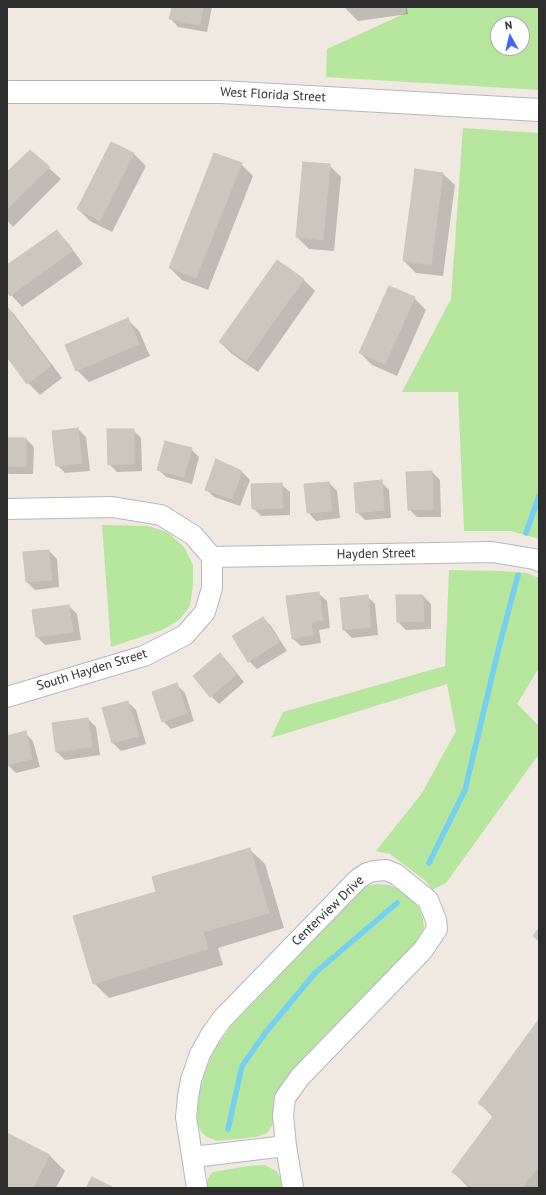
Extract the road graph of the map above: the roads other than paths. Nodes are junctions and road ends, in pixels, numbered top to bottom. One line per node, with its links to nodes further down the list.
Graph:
1 (7, 92): 2 (street, West Florida Street)
2 (539, 110)
3 (7, 509): 4 (street)
4 (212, 557): 5 (street, Hayden Street); 6 (street, South Hayden Street)
5 (539, 561)
6 (7, 697)
7 (286, 1146): 8 (street); 8 (street, Centerview Drive); 10 (street, Centerview Drive)
8 (193, 1157): 9 (street, Centerview Drive)
9 (197, 1188)
10 (293, 1188)

